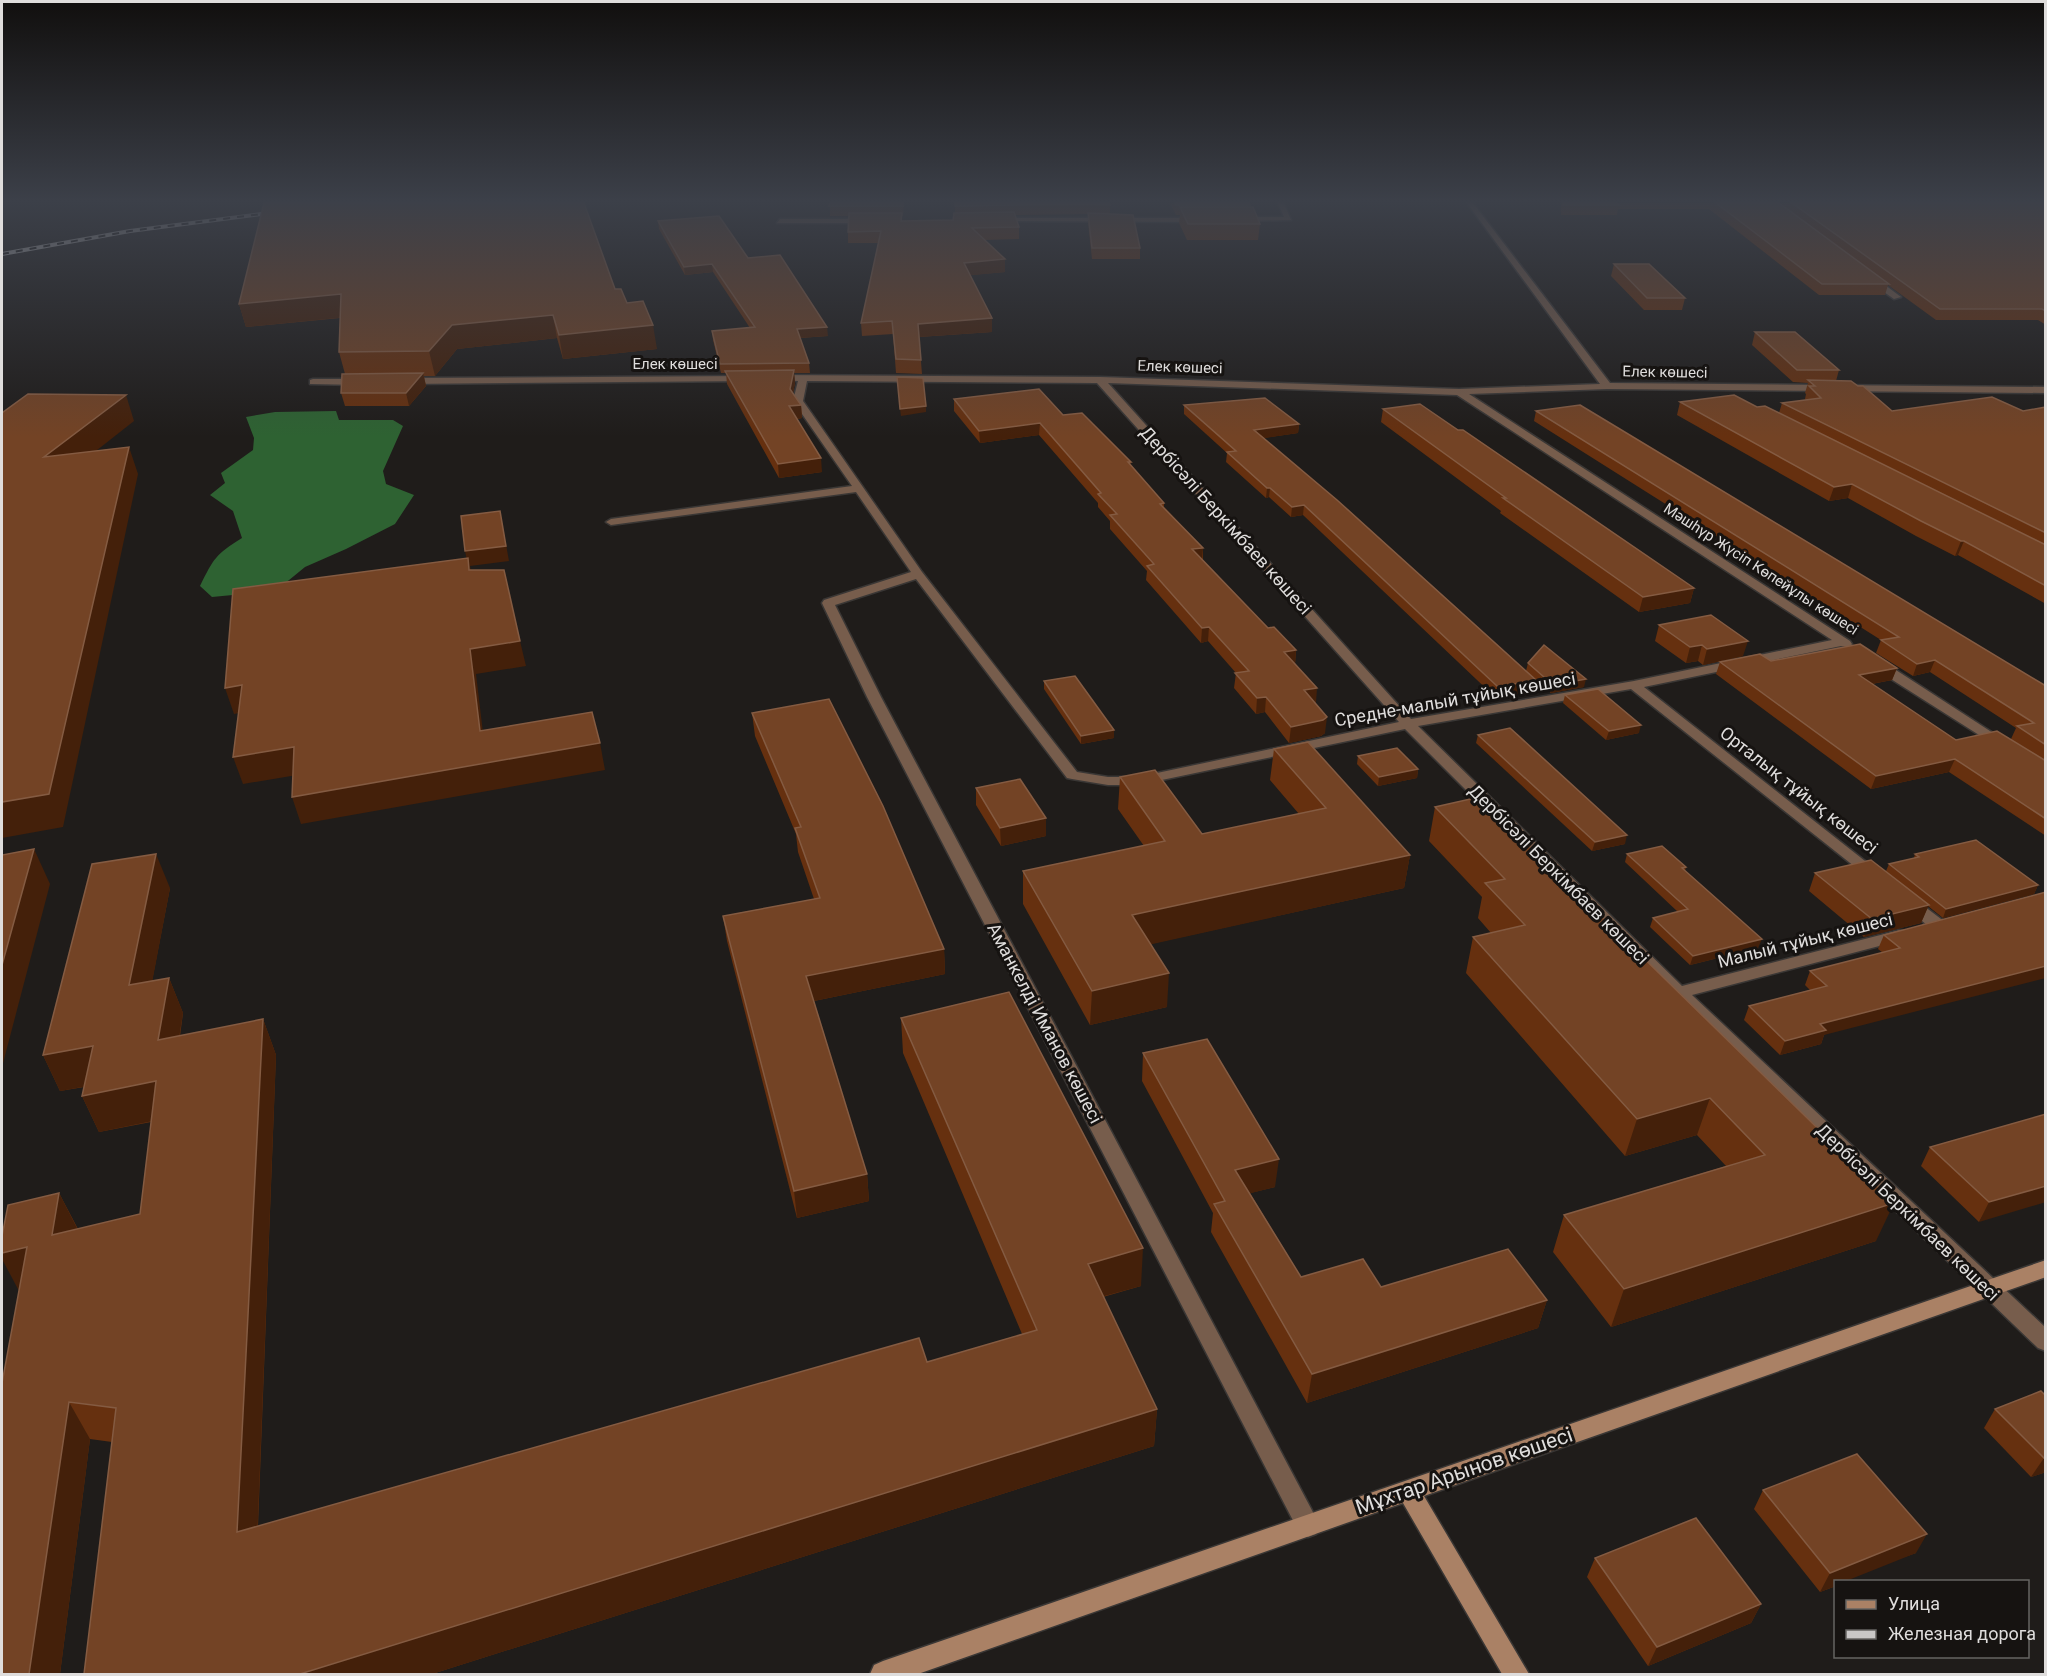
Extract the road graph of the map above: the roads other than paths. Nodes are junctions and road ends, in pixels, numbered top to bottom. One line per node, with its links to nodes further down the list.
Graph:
1 (1529, 281): 9 (street)
2 (1875, 281): 3 (street)
3 (1897, 297)
4 (803, 378): 5 (street, Елек көшесі); 6 (street, Елек көшесі); 14 (street)
5 (1100, 380): 12 (street, Елек көшесі); 19 (street, Дербісәлі Беркімбаев көшесі)
6 (394, 381)
7 (313, 382): 8 (street)
8 (371, 382)
9 (1607, 386): 10 (street, Елек көшесі); 12 (street, Елек көшесі)
10 (1711, 388): 11 (street, Елек көшесі); 13 (street)
11 (2046, 390)
12 (1459, 392): 17 (street, Мәшһүр Жүсіп Көпейұлы көшесі)
13 (1732, 399)
14 (859, 488): 15 (street); 16 (street)
15 (611, 522)
16 (918, 574): 19 (street, Средне-малый тұйық көшесі); 30 (street, Аманкелді Иманов көшесі)
17 (1853, 649): 18 (street, Средне-малый тұйық көшесі); 20 (street, Мәшһүр Жүсіп Көпейұлы көшесі)
18 (1634, 685): 19 (street, Средне-малый тұйық көшесі); 21 (street, Орталық тұйық көшесі)
19 (1408, 723): 25 (street, Дербісәлі Беркімбаев көшесі)
20 (2015, 752)
21 (1883, 882)
22 (1902, 896): 24 (street)
23 (1960, 920): 24 (street, Малый тұйық көшесі)
24 (1939, 926): 25 (street, Малый тұйық көшесі)
25 (1678, 993): 27 (street, Дербісәлі Беркімбаев көшесі)
26 (2046, 1268): 27 (main road, Мұхтар Арынов көшесі)
27 (1988, 1288): 28 (street, Дербісәлі Беркімбаев көшесі); 29 (main road, Мұхтар Арынов көшесі)
28 (2046, 1342)
29 (1408, 1491): 30 (main road, Мұхтар Арынов көшесі); 32 (main road)
30 (1308, 1526): 31 (main road, Мұхтар Арынов көшесі)
31 (883, 1674)
32 (1516, 1674)

